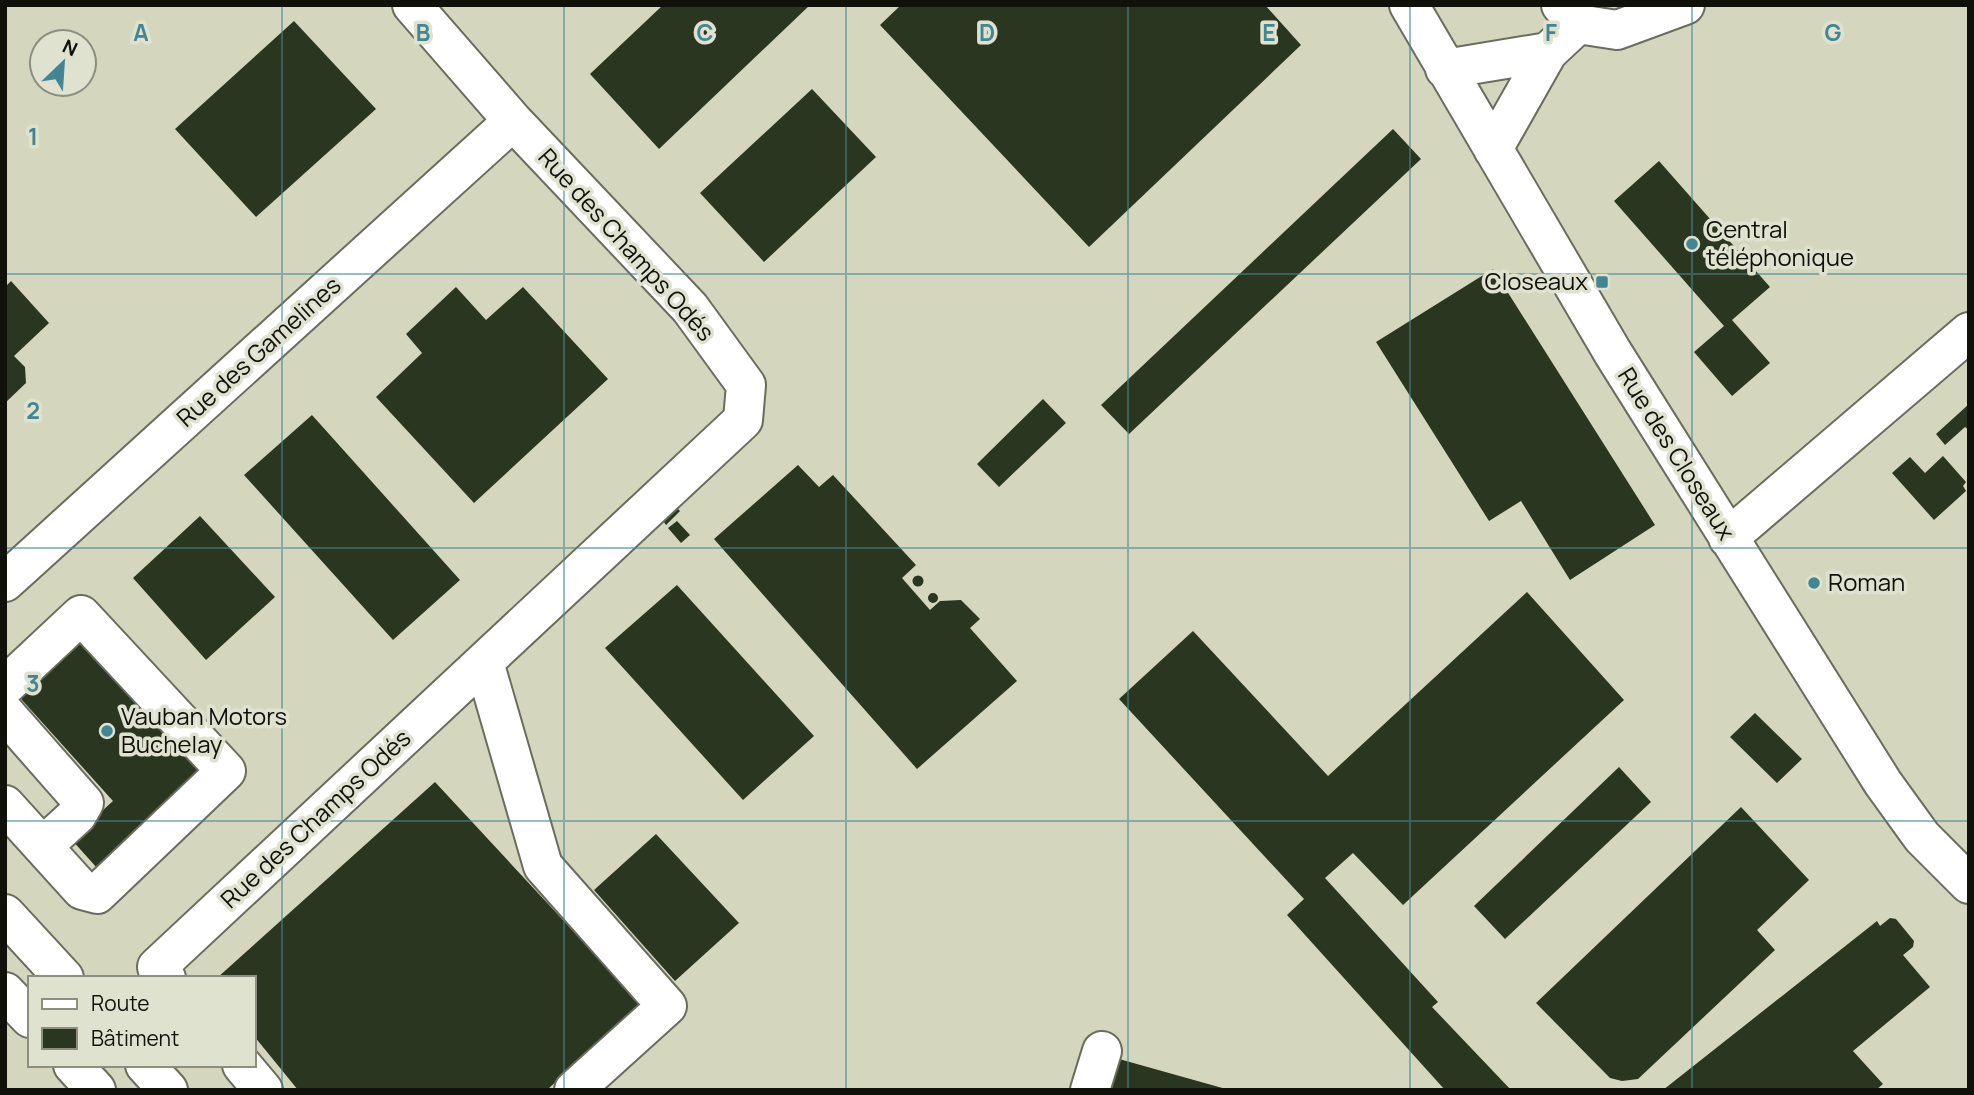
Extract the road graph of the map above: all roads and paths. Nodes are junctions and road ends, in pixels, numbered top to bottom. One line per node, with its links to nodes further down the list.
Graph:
1 (412, 5): 7 (street, Rue des Champs Odés)
2 (1409, 5): 6 (street, Rue des Closeaux)
3 (1685, 5): 4 (street)
4 (1569, 14): 5 (street)
5 (1548, 52): 6 (street); 8 (street)
6 (1445, 69): 8 (street, Rue des Closeaux)
7 (513, 121): 11 (street, Rue des Gamelines); 12 (street, Rue des Champs Odés)
8 (1493, 149): 10 (street, Rue des Closeaux)
9 (1969, 332): 10 (street)
10 (1728, 538): 17 (street, Rue des Closeaux)
11 (5, 582)
12 (484, 662): 20 (street, Rue des Champs Odés); 30 (street)
13 (5, 686): 16 (street)
14 (5, 713): 16 (street)
15 (5, 805): 16 (street)
16 (43, 846)
17 (1969, 884)
18 (5, 914): 19 (street)
19 (62, 976)
20 (164, 976)
21 (5, 992): 22 (street)
22 (28, 1016)
23 (1102, 1051): 31 (street)
24 (75, 1067): 27 (street)
25 (147, 1067): 28 (street)
26 (244, 1067): 29 (street)
27 (96, 1090)
28 (168, 1090)
29 (263, 1090)
30 (574, 1090)
31 (1090, 1090)

